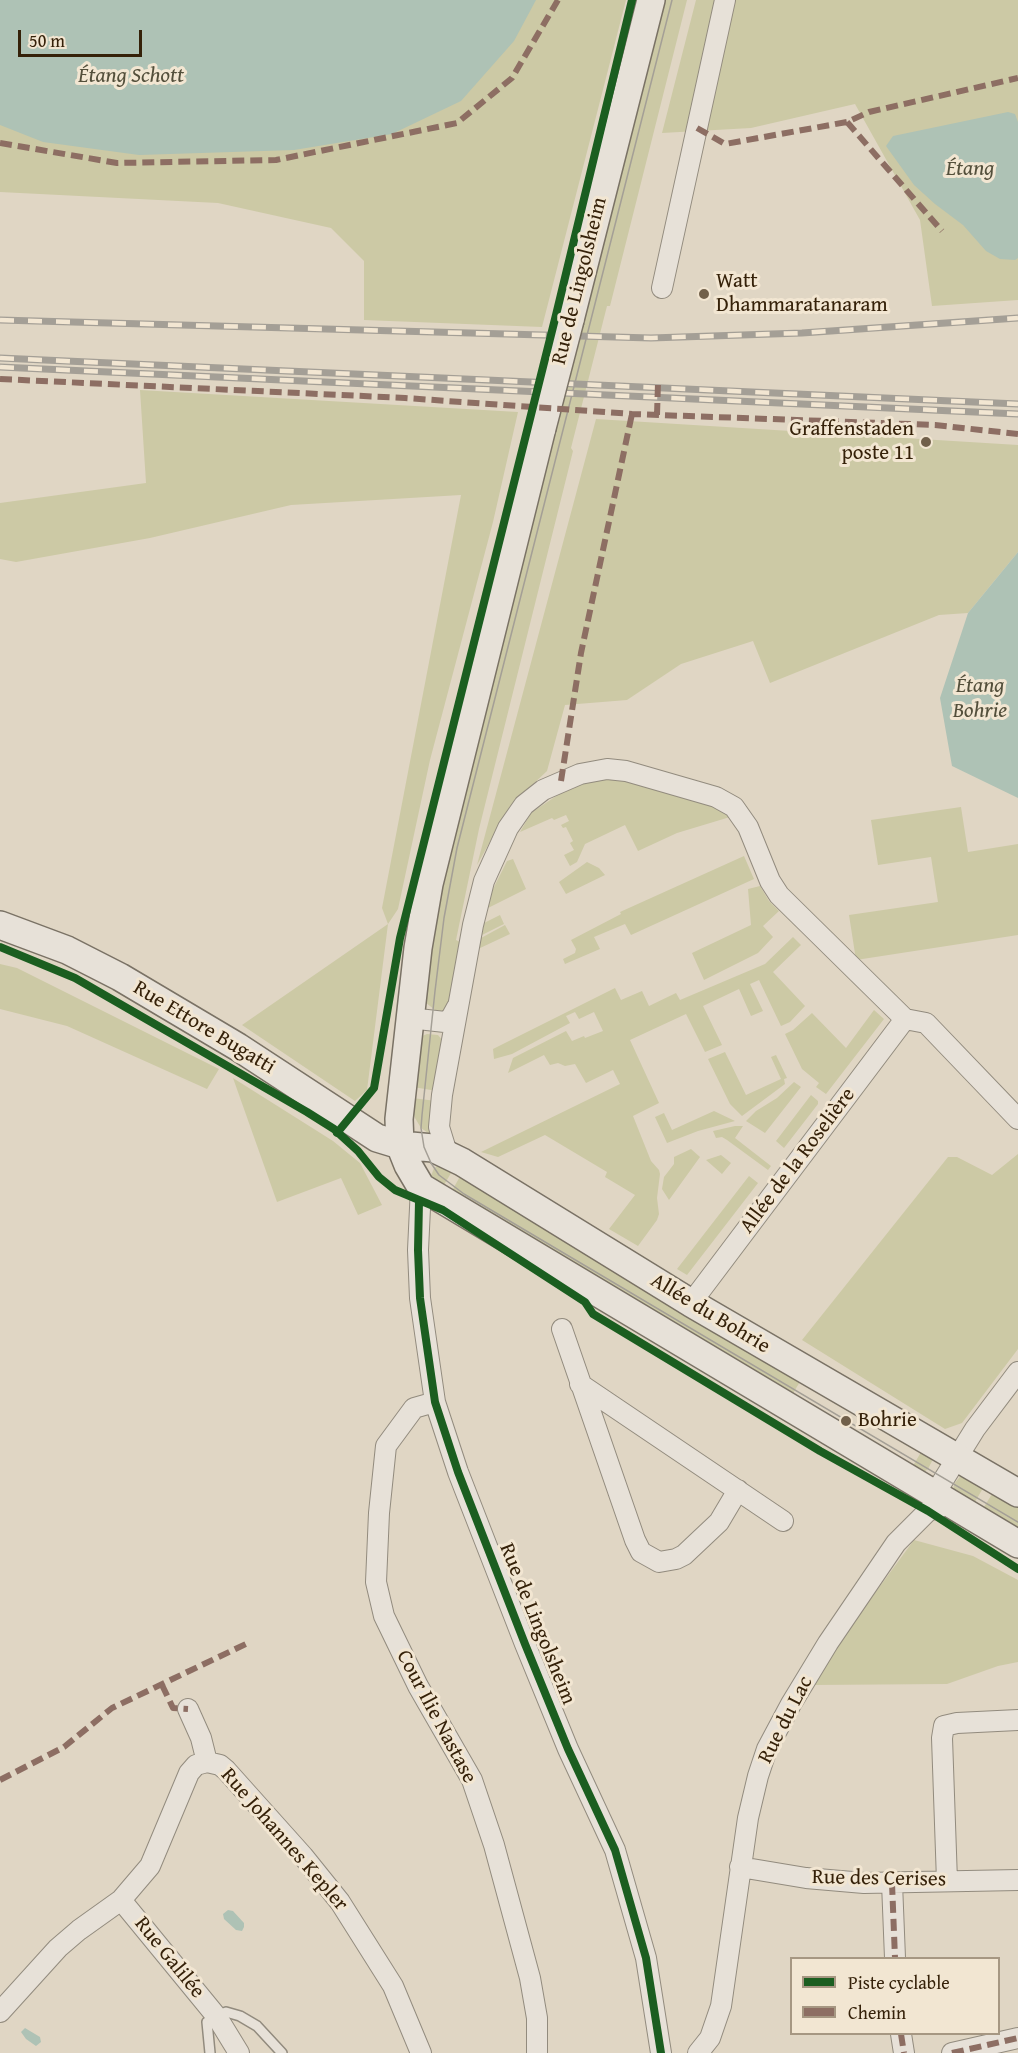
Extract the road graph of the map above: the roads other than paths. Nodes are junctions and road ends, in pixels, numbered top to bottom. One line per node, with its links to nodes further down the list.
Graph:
1 (651, 0): 6 (main road, Rue de Lingolsheim, bridge)
2 (725, 0): 3 (street)
3 (662, 288)
4 (0, 925): 9 (main road, Rue Ettore Bugatti)
5 (458, 1004): 6 (street); 7 (street); 10 (street)
6 (410, 1018): 9 (main road, Rue de Lingolsheim)
7 (905, 1019): 8 (street); 12 (street, Allée de la Roselière)
8 (1018, 1119)
9 (400, 1144): 10 (main road, Allée du Bohrie); 11 (main road)
10 (447, 1154): 12 (main road, Allée du Bohrie)
11 (422, 1187): 16 (street, Rue de Lingolsheim); 20 (main road, Allée du Bohrie)
12 (691, 1303): 17 (main road, Allée du Bohrie)
13 (561, 1329): 15 (street)
14 (1018, 1372): 17 (street)
15 (580, 1384): 18 (street); 18 (street)
16 (435, 1402): 40 (street, Cour Ilie Nastase); 41 (street, Rue de Lingolsheim)
17 (956, 1457): 19 (main road, Allée du Bohrie); 20 (street)
18 (738, 1490): 21 (street)
19 (1018, 1493)
20 (942, 1499): 22 (main road, Allée du Bohrie); 26 (street, Rue du Lac)
21 (783, 1521)
22 (1018, 1544)
23 (188, 1709): 25 (street)
24 (1018, 1720): 28 (street)
25 (207, 1762): 30 (street); 39 (street, Rue Johannes Kepler)
26 (740, 1867): 29 (street, Rue des Cerises); 42 (street, Rue du Lac)
27 (1018, 1880): 28 (street, Rue des Cerises)
28 (947, 1881): 29 (street, Rue des Cerises)
29 (892, 1883): 31 (street)
30 (121, 1900): 32 (street); 33 (street, Rue Galilée)
31 (895, 1957)
32 (0, 2012)
33 (217, 2017): 36 (lane, Rue Galilée); 37 (street, Rue Galilée); 38 (lane, Rue Galilée)
34 (901, 2035): 43 (street)
35 (1018, 2038): 44 (street)
36 (210, 2053)
37 (239, 2053)
38 (282, 2053)
39 (421, 2053)
40 (537, 2053)
41 (661, 2053)
42 (698, 2053)
43 (904, 2053)
44 (952, 2053)

